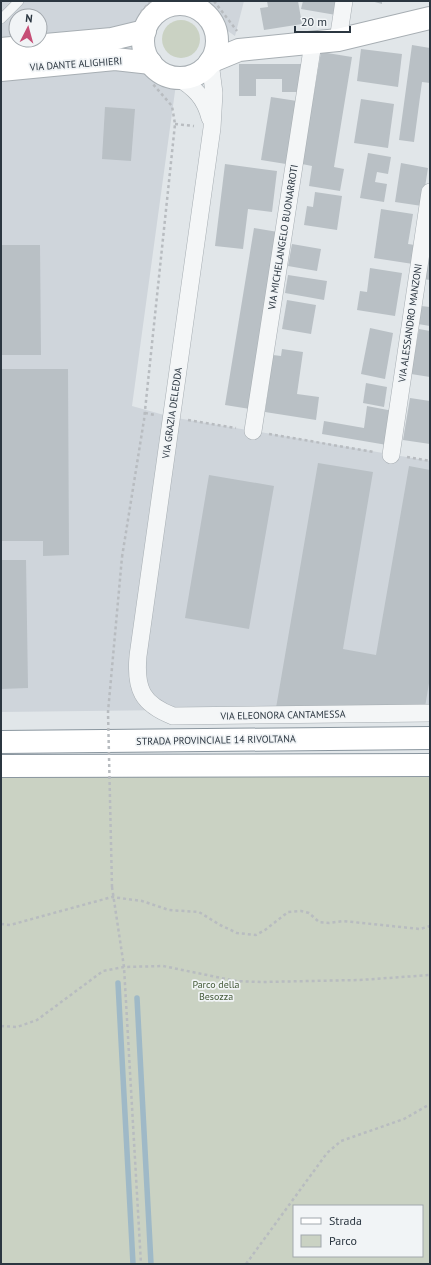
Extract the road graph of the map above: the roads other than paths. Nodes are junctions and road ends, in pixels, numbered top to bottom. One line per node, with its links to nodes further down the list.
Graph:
1 (19, 1): 4 (lane)
2 (344, 1): 7 (street)
3 (430, 18): 7 (main road)
4 (1, 19)
5 (145, 31): 6 (main road); 9 (main road, VIA DANTE ALIGHIERI); 12 (main road)
6 (216, 31): 10 (main road); 11 (main road)
7 (338, 40): 8 (main road)
8 (313, 43): 10 (main road); 17 (street, VIA MICHELANGELO BUONARROTI)
9 (1, 49)
10 (263, 49): 11 (main road)
11 (210, 62): 14 (main road); 15 (street, VIA GRAZIA DELEDDA)
12 (151, 63): 13 (main road, VIA DANTE ALIGHIERI); 14 (main road, VIA DANTE ALIGHIERI)
13 (1, 70)
14 (177, 77): 15 (street, VIA GRAZIA DELEDDA)
15 (212, 128): 19 (street, VIA GRAZIA DELEDDA)
16 (430, 192): 18 (street, VIA ALESSANDRO MANZONI)
17 (253, 431)
18 (391, 455)
19 (144, 696): 20 (street, VIA ELEONORA CANTAMESSA)
20 (430, 714)
21 (430, 738): 22 (main road, STRADA PROVINCIALE 14 RIVOLTANA)
22 (1, 742)
23 (430, 765): 24 (main road)
24 (1, 766)

